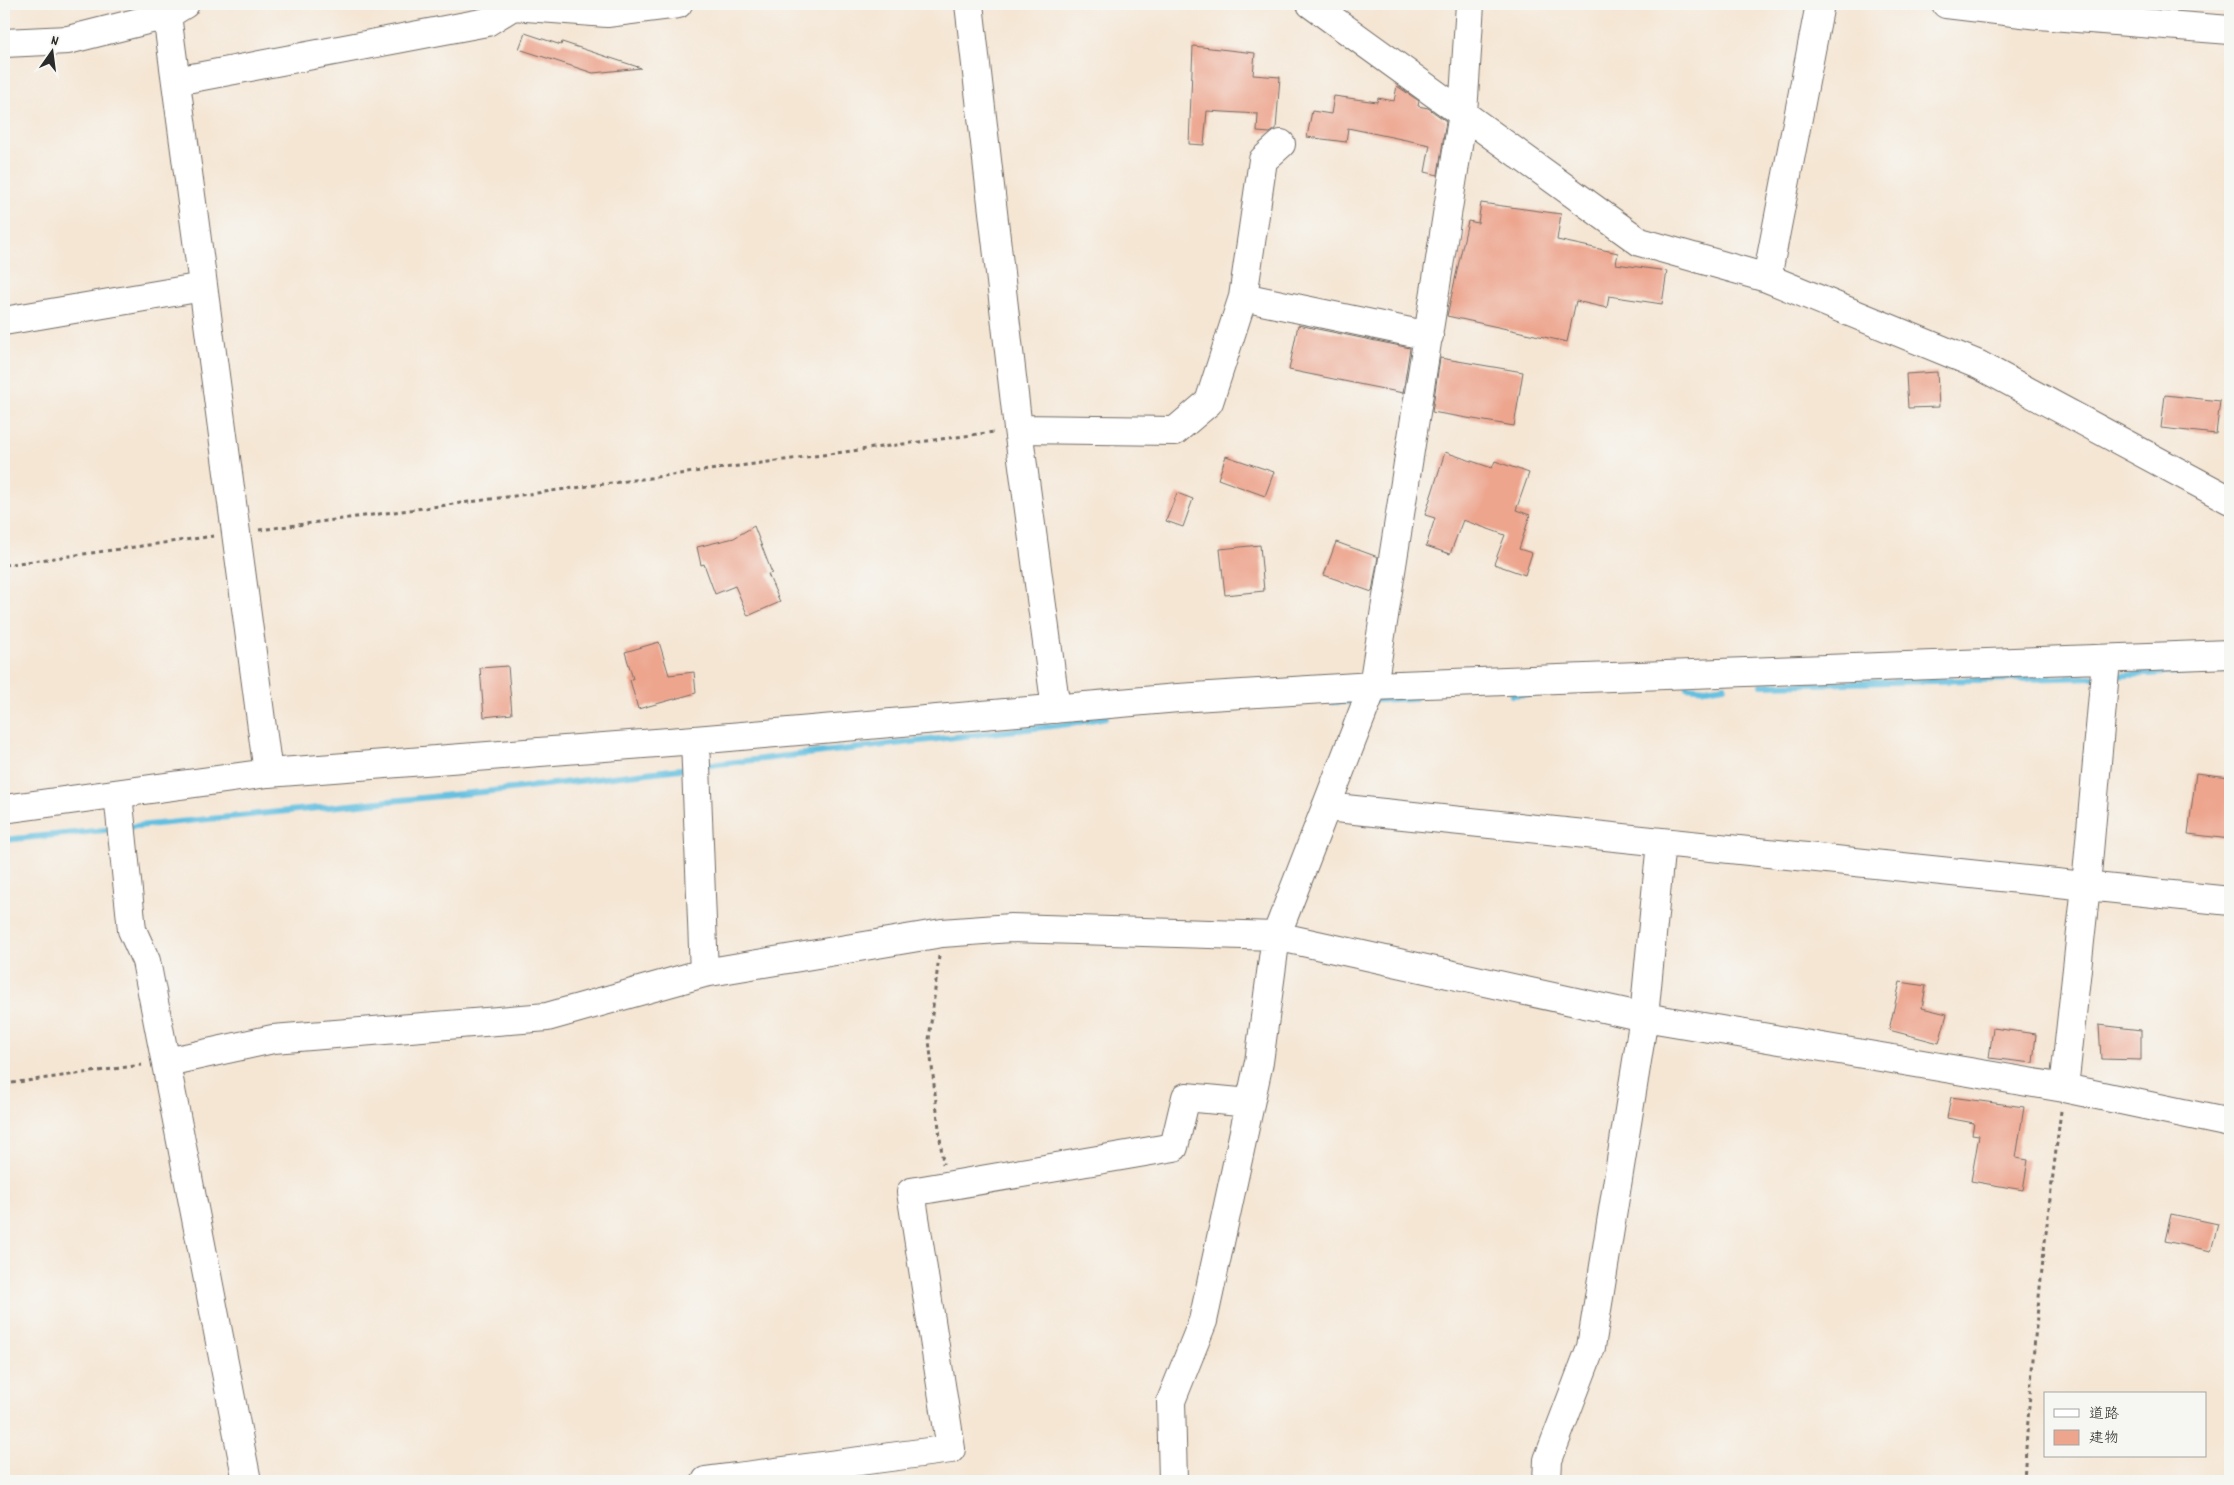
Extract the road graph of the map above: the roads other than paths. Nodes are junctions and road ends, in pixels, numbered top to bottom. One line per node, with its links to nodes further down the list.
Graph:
1 (678, 4): 11 (street)
2 (968, 4): 19 (street)
3 (1311, 4): 12 (street)
4 (1470, 4): 12 (street)
5 (1820, 4): 14 (street)
6 (1946, 4): 8 (street)
7 (176, 9): 10 (street); 11 (street)
8 (2039, 10): 9 (street)
9 (2230, 30)
10 (4, 43)
11 (176, 80): 15 (street)
12 (1463, 113): 14 (street); 18 (street)
13 (1281, 144): 16 (street)
14 (1768, 278): 20 (street)
15 (203, 287): 17 (street); 26 (street)
16 (1243, 297): 18 (street); 19 (street)
17 (4, 321)
18 (1429, 336): 23 (street)
19 (1018, 429): 24 (street)
20 (2230, 500)
21 (2230, 654): 22 (street)
22 (2106, 660): 23 (street); 31 (street)
23 (1373, 686): 24 (street); 28 (street)
24 (1056, 708): 25 (street)
25 (695, 740): 26 (street); 34 (street)
26 (268, 773): 27 (street)
27 (118, 794): 29 (street); 36 (street)
28 (1326, 807): 30 (street); 33 (street)
29 (4, 809)
30 (1661, 842): 31 (street); 35 (street)
31 (2086, 886): 32 (street); 37 (street)
32 (2230, 901)
33 (1276, 936): 34 (street); 35 (street); 38 (street)
34 (704, 973): 36 (street)
35 (1644, 1017): 37 (street); 44 (street)
36 (167, 1062): 41 (street)
37 (2064, 1088): 39 (street)
38 (1250, 1103): 40 (street); 43 (street)
39 (2230, 1123)
40 (738, 1479): 42 (street)
41 (248, 1481)
42 (706, 1481)
43 (1174, 1481)
44 (1548, 1481)

